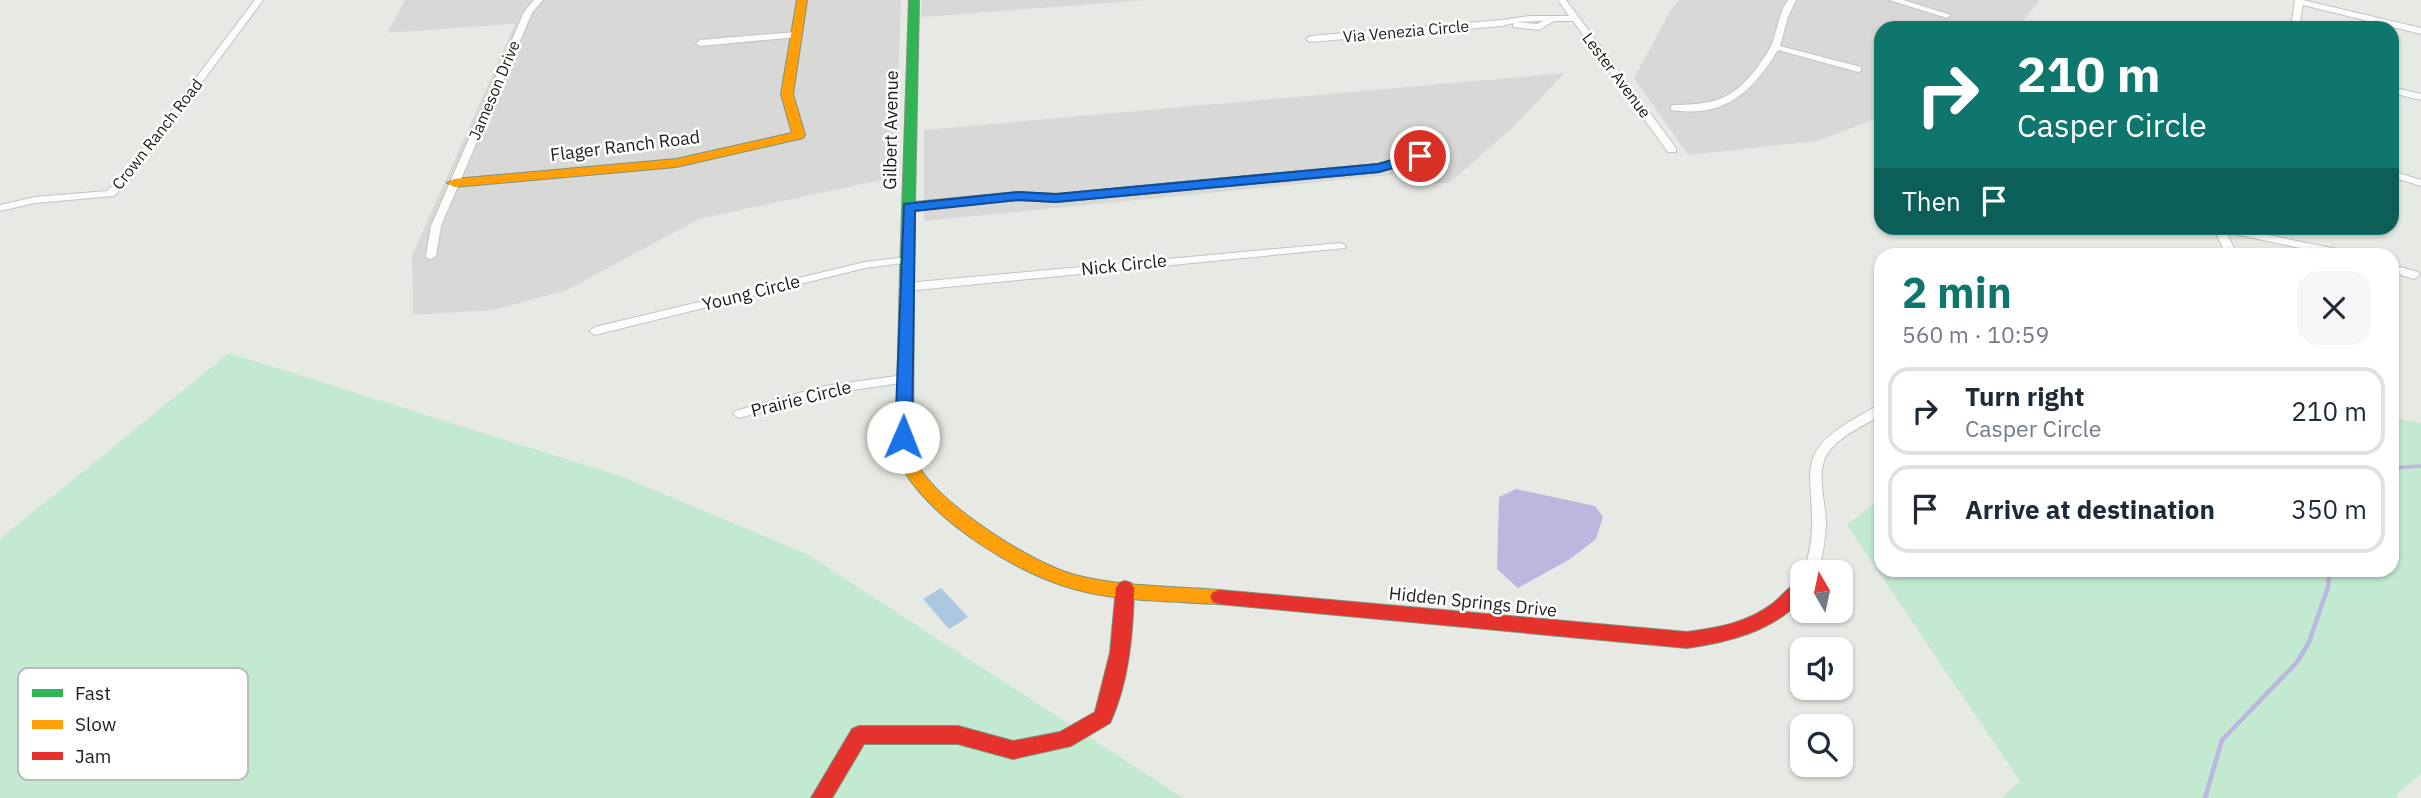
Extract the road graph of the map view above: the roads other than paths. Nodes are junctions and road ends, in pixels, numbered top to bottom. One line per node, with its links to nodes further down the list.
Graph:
1 (259, 0): 30 (street, Crown Ranch Road)
2 (539, 0): 27 (street, Jameson Drive)
3 (802, 0): 16 (street)
4 (914, 0): 29 (street, Gilbert Avenue)
5 (1562, 0): 10 (street, Lester Avenue)
6 (1792, 0): 19 (street)
7 (1893, 0): 9 (street)
8 (2299, 1): 12 (street); 13 (street)
9 (1947, 15)
10 (1575, 18): 11 (street, Via Venezia Circle); 24 (street, Lester Avenue)
11 (1550, 20): 17 (street, Via Venezia Circle)
12 (2296, 21)
13 (2380, 21)
14 (2399, 26): 15 (street)
15 (2421, 31)
16 (795, 35): 18 (street); 27 (street, Flager Ranch Road)
17 (1310, 39)
18 (699, 43)
19 (1775, 47): 20 (street); 23 (street)
20 (1858, 69)
21 (2399, 92): 22 (street)
22 (2421, 97)
23 (1674, 108)
24 (1672, 150)
25 (1420, 156): 29 (street)
26 (2399, 176): 28 (street)
27 (454, 183): 34 (street, Jameson Drive)
28 (2421, 183)
29 (908, 207): 35 (street, Gilbert Avenue)
30 (0, 208)
31 (2253, 235): 33 (street)
32 (1341, 246): 38 (street, Nick Circle)
33 (2317, 248)
34 (430, 256)
35 (907, 260): 38 (street, Gilbert Avenue); 39 (street, Young Circle)
36 (2399, 270): 37 (street)
37 (2414, 275)
38 (906, 287): 40 (street, Gilbert Avenue)
39 (595, 331)
40 (904, 379): 41 (street, Prairie Circle); 44 (street, Gilbert Avenue)
41 (739, 414)
42 (1874, 414): 43 (street)
43 (1814, 560)
44 (1125, 588): 45 (street, Hidden Springs Drive); 46 (street)
45 (1790, 599)
46 (821, 798)

